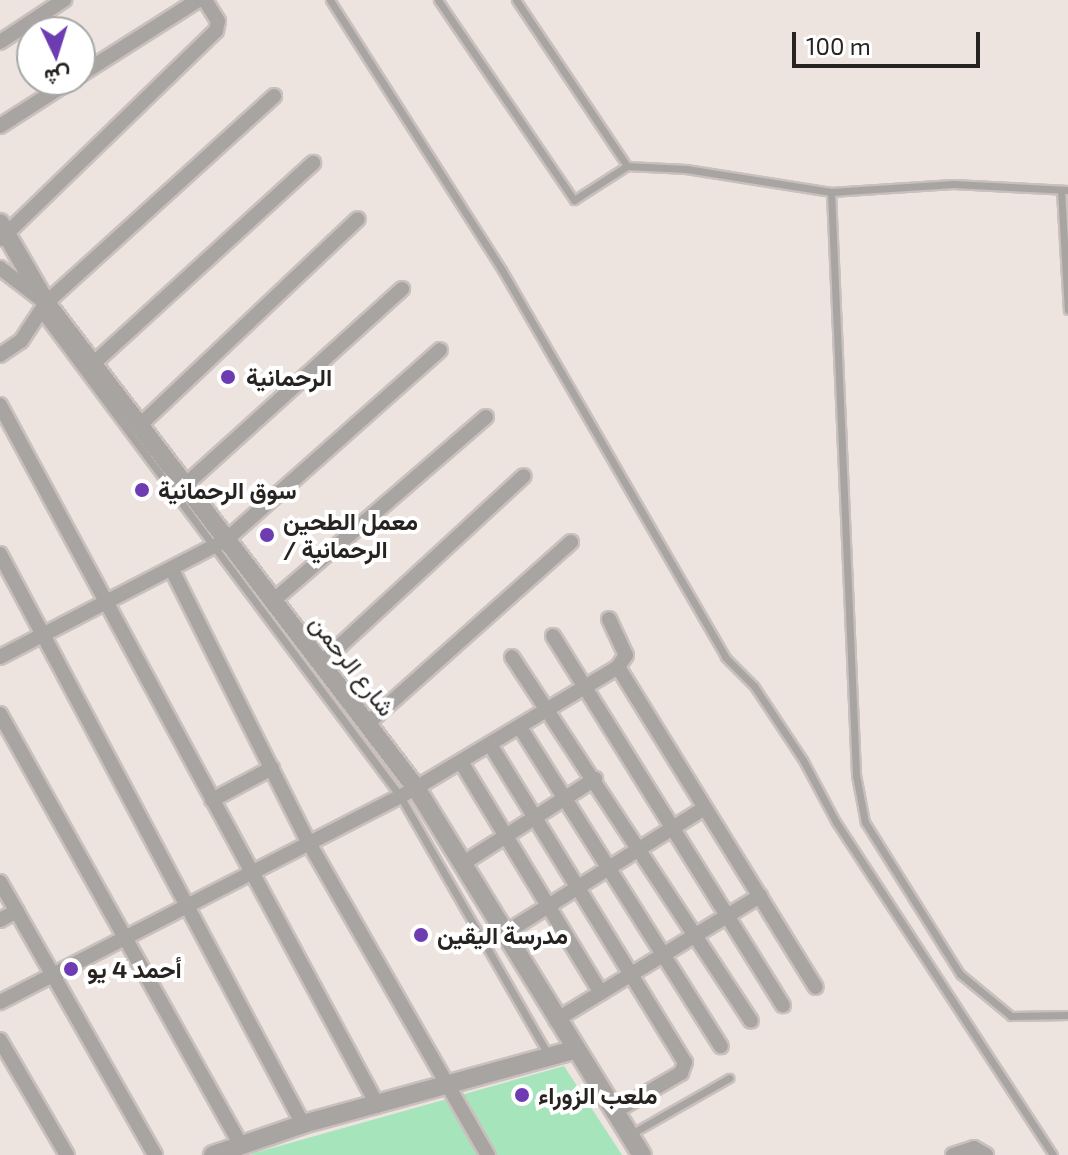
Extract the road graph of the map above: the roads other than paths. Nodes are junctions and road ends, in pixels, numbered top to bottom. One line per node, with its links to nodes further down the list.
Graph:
1 (64, 0): 7 (street)
2 (198, 0): 8 (street)
3 (205, 0): 17 (street)
4 (330, 0): 103 (lane)
5 (438, 0): 13 (lane)
6 (516, 0): 13 (lane)
7 (0, 42)
8 (96, 65)
9 (47, 96): 11 (street)
10 (274, 96): 20 (street)
11 (0, 126)
12 (313, 163): 24 (street)
13 (627, 166): 15 (lane)
14 (1065, 190): 15 (lane); 21 (lane)
15 (831, 192): 82 (lane)
16 (358, 219): 27 (street)
17 (3, 233): 20 (street, شارع الرحمن)
18 (0, 268): 20 (street)
19 (402, 289): 29 (street)
20 (43, 308): 23 (street); 24 (street, شارع الرحمن); 31 (lane)
21 (1068, 310)
22 (440, 350): 31 (street)
23 (0, 355)
24 (94, 363): 27 (street, شارع الرحمن)
25 (0, 405): 35 (street)
26 (486, 417): 34 (street)
27 (139, 426): 29 (street, شارع الرحمن)
28 (524, 476): 41 (street)
29 (184, 486): 31 (street, شارع الرحمن)
30 (571, 542): 46 (street)
31 (220, 544): 33 (street); 34 (street, شارع الرحمن); 52 (lane)
32 (0, 554): 37 (street)
33 (172, 570): 35 (street); 50 (street)
34 (274, 600): 41 (street, شارع الرحمن)
35 (106, 604): 37 (street); 54 (street)
36 (609, 619): 42 (street)
37 (44, 636): 39 (street); 67 (street)
38 (553, 636): 43 (street)
39 (0, 657)
40 (512, 657): 44 (street)
41 (320, 664): 46 (street, شارع الرحمن)
42 (618, 667): 43 (street); 55 (street)
43 (585, 686): 44 (street); 57 (street)
44 (550, 711): 47 (street); 51 (street)
45 (0, 714): 74 (street)
46 (368, 723): 52 (street, شارع الرحمن)
47 (521, 729): 48 (street); 53 (street)
48 (491, 746): 49 (street); 56 (street)
49 (461, 762): 52 (street); 58 (street)
50 (272, 768): 54 (street); 59 (street)
51 (595, 779): 53 (street); 60 (street)
52 (408, 792): 59 (street); 61 (street, شارع الرحمن); 88 (lane)
53 (564, 797): 56 (street); 62 (street)
54 (212, 800): 63 (street)
55 (703, 809): 57 (street); 66 (street)
56 (534, 817): 58 (street); 65 (street)
57 (672, 828): 60 (street); 70 (street)
58 (506, 836): 61 (street); 68 (street)
59 (309, 843): 63 (street); 90 (street)
60 (641, 848): 62 (street); 73 (street)
61 (462, 864): 72 (street, شارع الرحمن)
62 (609, 868): 65 (street); 75 (street)
63 (252, 872): 67 (street); 91 (street)
64 (0, 882): 69 (street)
65 (578, 888): 68 (street); 77 (street)
66 (760, 896): 70 (street); 78 (street)
67 (186, 906): 74 (street); 93 (street)
68 (548, 906): 72 (street); 79 (street)
69 (17, 911): 71 (street); 76 (street)
70 (727, 916): 73 (street); 81 (street)
71 (0, 920)
72 (502, 935): 83 (street, شارع الرحمن)
73 (696, 935): 75 (street); 84 (street)
74 (124, 938): 76 (street); 95 (street)
75 (664, 954): 77 (street); 86 (street)
76 (54, 974): 80 (street); 97 (street)
77 (632, 974): 79 (street); 92 (street)
78 (816, 987)
79 (601, 993): 83 (street)
80 (0, 1002)
81 (783, 1005)
82 (1068, 1015)
83 (556, 1020): 87 (street, شارع الرحمن)
84 (751, 1021)
85 (0, 1040): 96 (street)
86 (721, 1046)
87 (574, 1050): 88 (street); 92 (street, شارع الرحمن)
88 (550, 1058): 90 (street)
89 (729, 1078): 94 (lane)
90 (447, 1087): 91 (street); 99 (street)
91 (378, 1106): 93 (street)
92 (614, 1112): 94 (street, شارع الرحمن)
93 (303, 1124): 95 (street)
94 (629, 1135): 100 (street, شارع الرحمن)
95 (240, 1143): 98 (street)
96 (67, 1155)
97 (155, 1155)
98 (213, 1155)
99 (488, 1155)
100 (642, 1155)
101 (953, 1155): 102 (street)
102 (986, 1155)
103 (1053, 1155)

